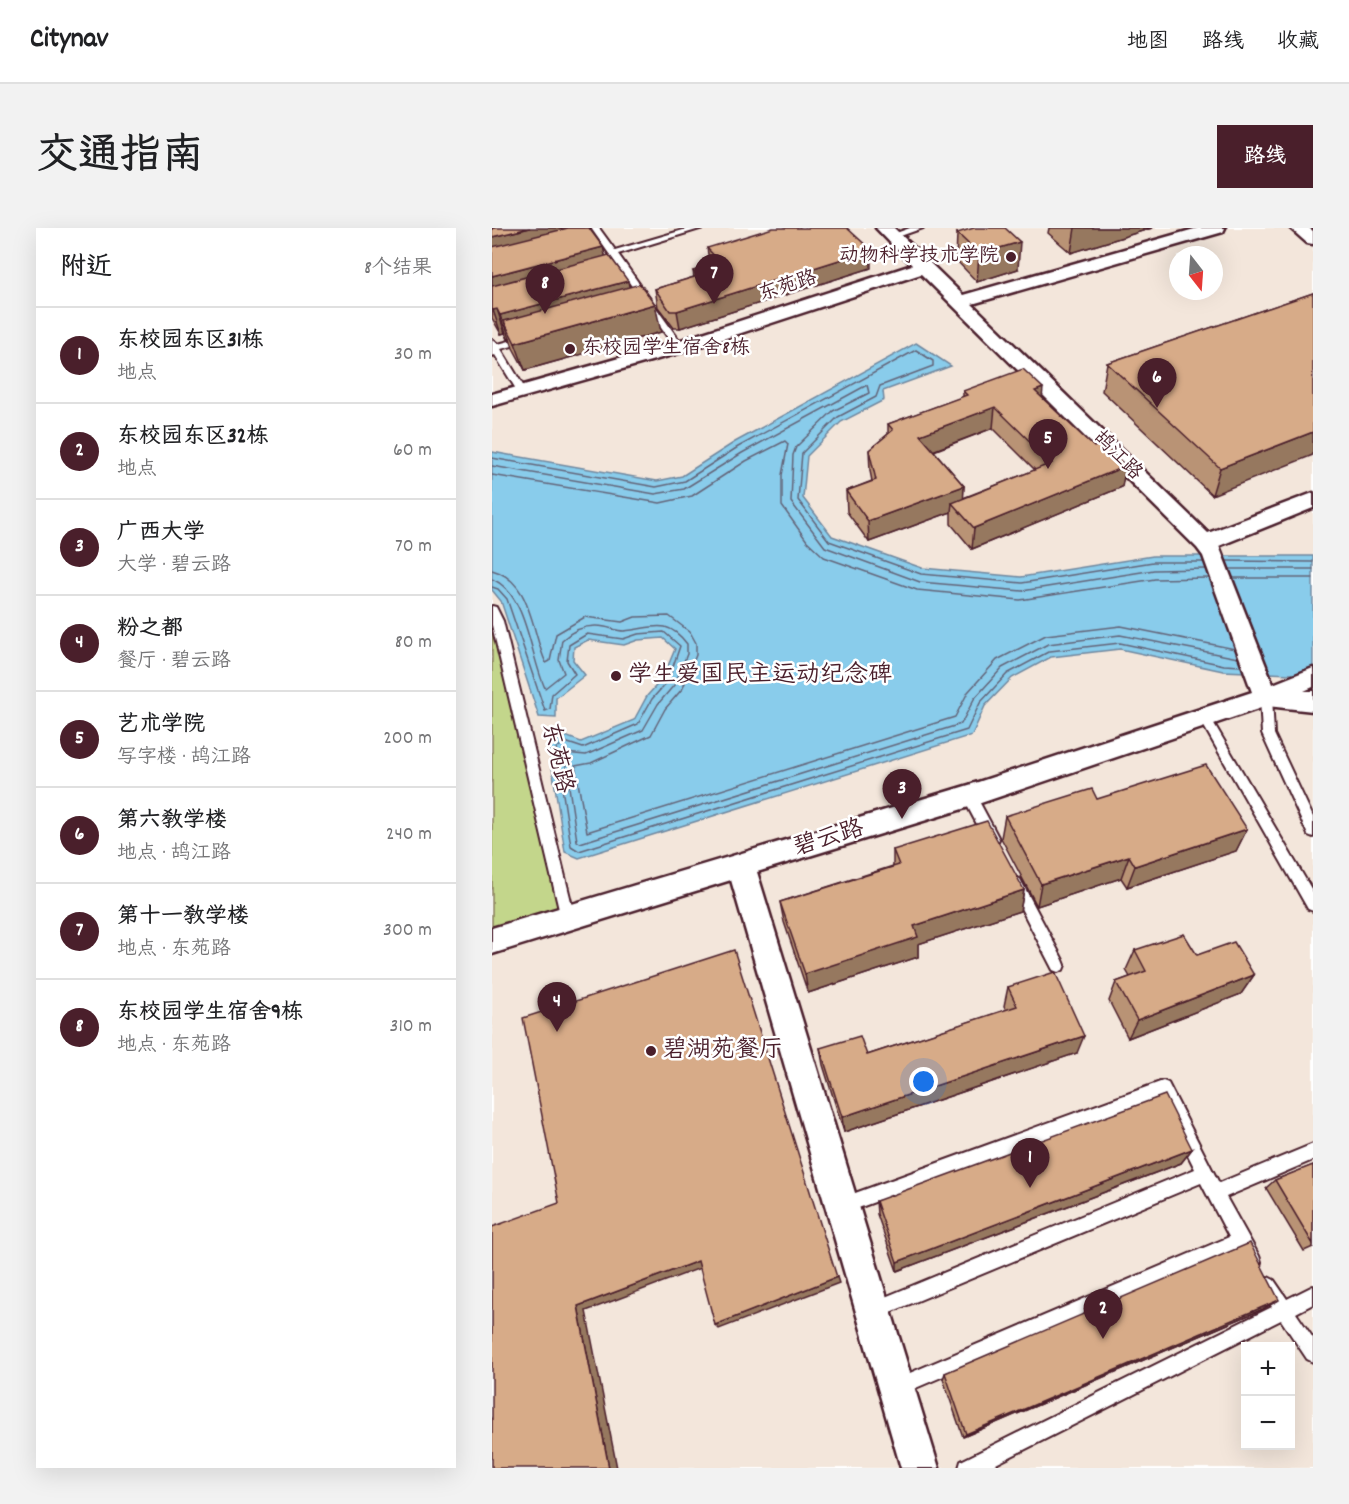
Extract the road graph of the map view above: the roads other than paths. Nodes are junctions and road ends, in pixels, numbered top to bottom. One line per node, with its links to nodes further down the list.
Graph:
1 (595, 228): 7 (lane)
2 (699, 228): 10 (lane)
3 (919, 228): 6 (lane)
4 (1217, 228): 14 (street)
5 (1298, 228): 8 (street)
6 (888, 232): 11 (street, 鸪江路)
7 (603, 239): 9 (lane); 10 (lane)
8 (1313, 239)
9 (592, 242)
10 (613, 253): 12 (lane)
11 (924, 267): 14 (street, 鸪江路); 18 (street, 东苑路)
12 (626, 271): 13 (lane); 15 (lane)
13 (614, 274)
14 (961, 301): 23 (street, 鸪江路)
15 (650, 305): 16 (lane); 18 (lane)
16 (639, 308)
17 (540, 336): 19 (lane)
18 (680, 346): 20 (street, 东苑路)
19 (493, 347): 20 (lane)
20 (522, 392): 21 (street, 东苑路)
21 (492, 400)
22 (1313, 500): 23 (street)
23 (1209, 549): 26 (street, 鸪江路)
24 (492, 610): 34 (lane, 东苑路)
25 (1310, 686): 26 (street)
26 (1262, 687): 27 (street, 碧云路); 29 (lane)
27 (1205, 718): 28 (street, 碧云路); 33 (lane)
28 (969, 796): 30 (lane); 31 (street, 碧云路)
29 (1313, 831)
30 (997, 848)
31 (741, 866): 34 (street, 碧云路); 40 (street)
32 (1008, 870): 36 (lane)
33 (1313, 904)
34 (568, 918): 35 (street, 碧云路)
35 (492, 941)
36 (1058, 965)
37 (1313, 1152): 39 (lane)
38 (1205, 1173): 39 (lane); 40 (lane); 43 (lane)
39 (1215, 1193): 41 (lane)
40 (842, 1206): 43 (street)
41 (1240, 1240): 44 (lane); 46 (lane)
42 (1313, 1295): 44 (lane)
43 (873, 1310): 46 (street)
44 (1283, 1310): 45 (lane); 48 (lane)
45 (1313, 1353)
46 (896, 1387): 47 (street)
47 (920, 1468)
48 (968, 1468)

